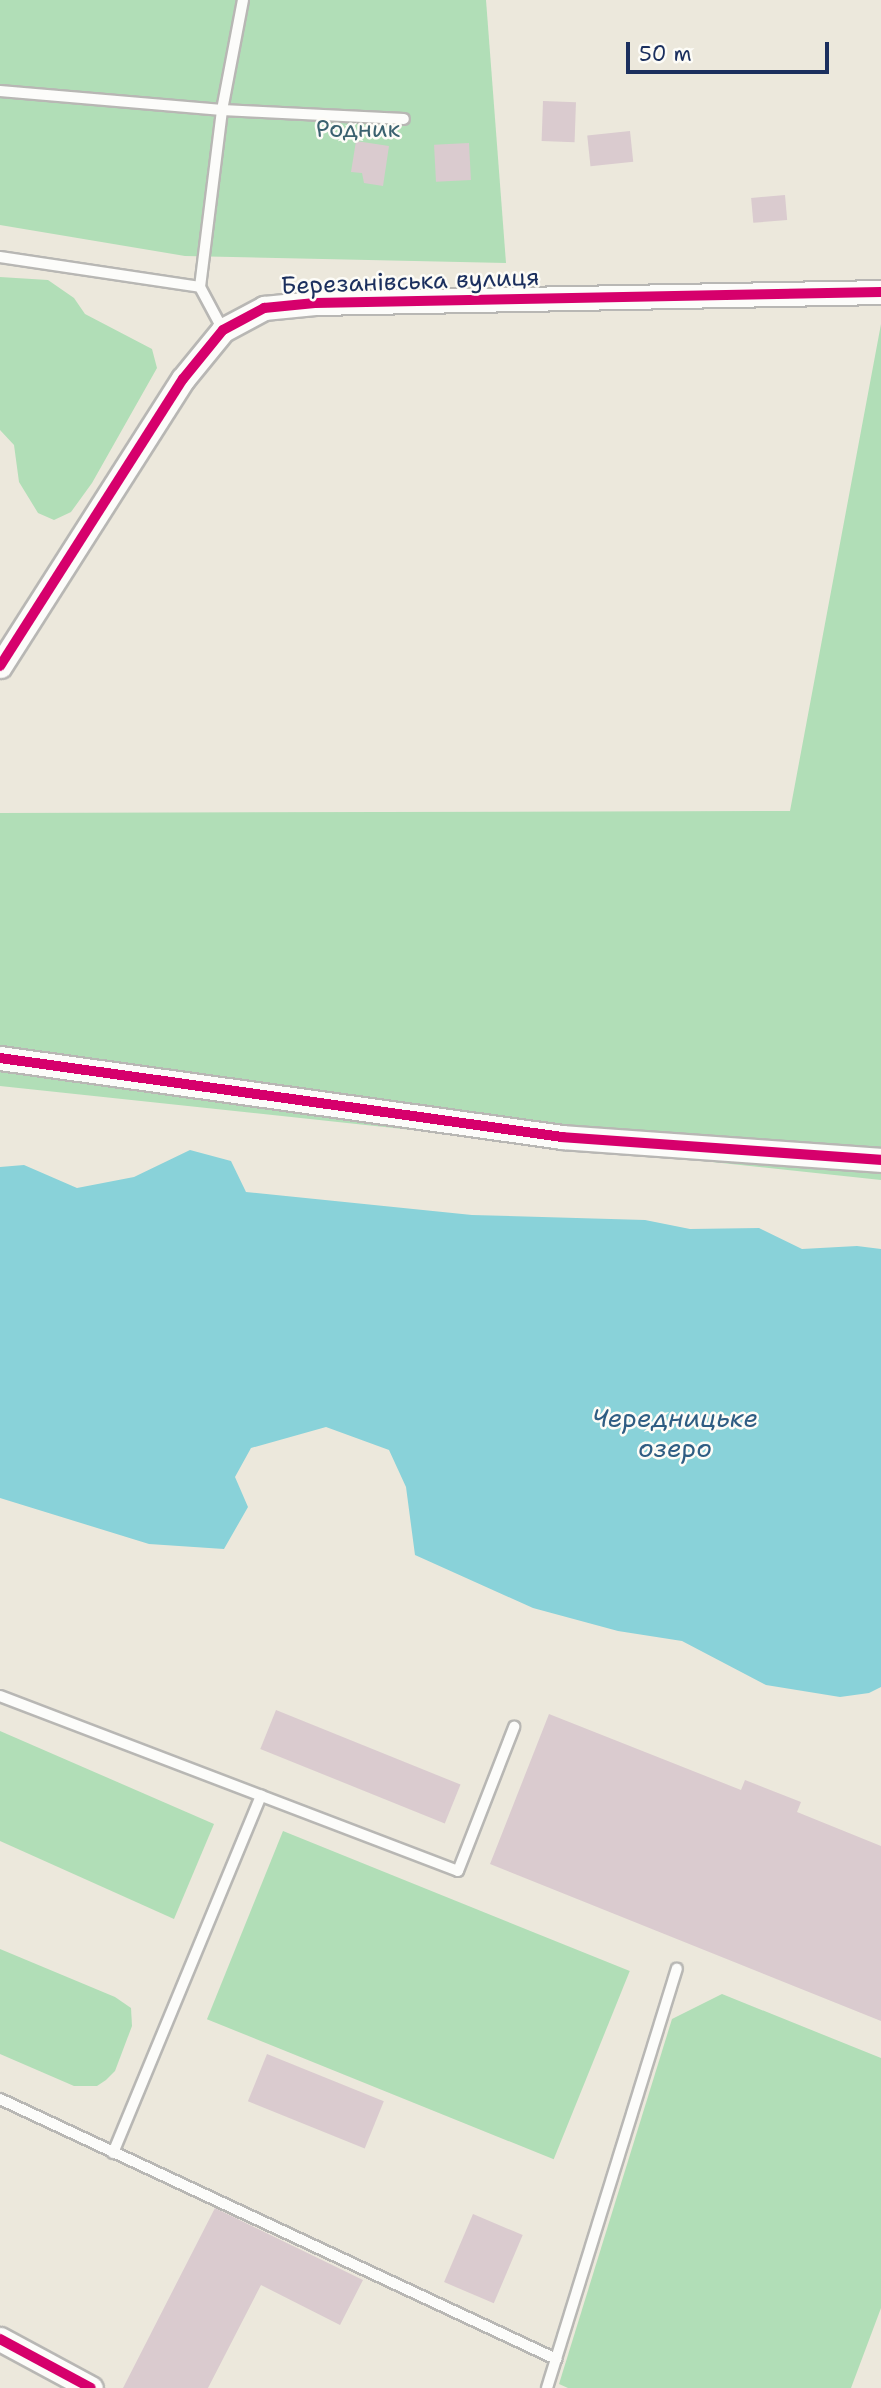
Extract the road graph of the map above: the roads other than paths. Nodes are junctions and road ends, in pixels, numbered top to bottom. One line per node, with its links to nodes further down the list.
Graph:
1 (243, 0): 3 (lane)
2 (0, 91): 3 (lane)
3 (222, 110): 4 (lane); 6 (lane)
4 (404, 120)
5 (0, 257): 6 (lane)
6 (200, 287): 8 (lane)
7 (881, 292): 8 (street, Березанівська вулиця)
8 (223, 330): 9 (street, Березанівська вулиця)
9 (0, 666)
10 (0, 1058): 11 (street)
11 (881, 1160)
12 (0, 1696): 14 (lane)
13 (514, 1727): 14 (lane)
14 (261, 1795): 17 (lane)
15 (677, 1969): 19 (lane)
16 (0, 2099): 17 (lane)
17 (113, 2153): 19 (lane)
18 (0, 2339): 20 (street)
19 (556, 2359): 21 (lane)
20 (91, 2388)
21 (547, 2388)

